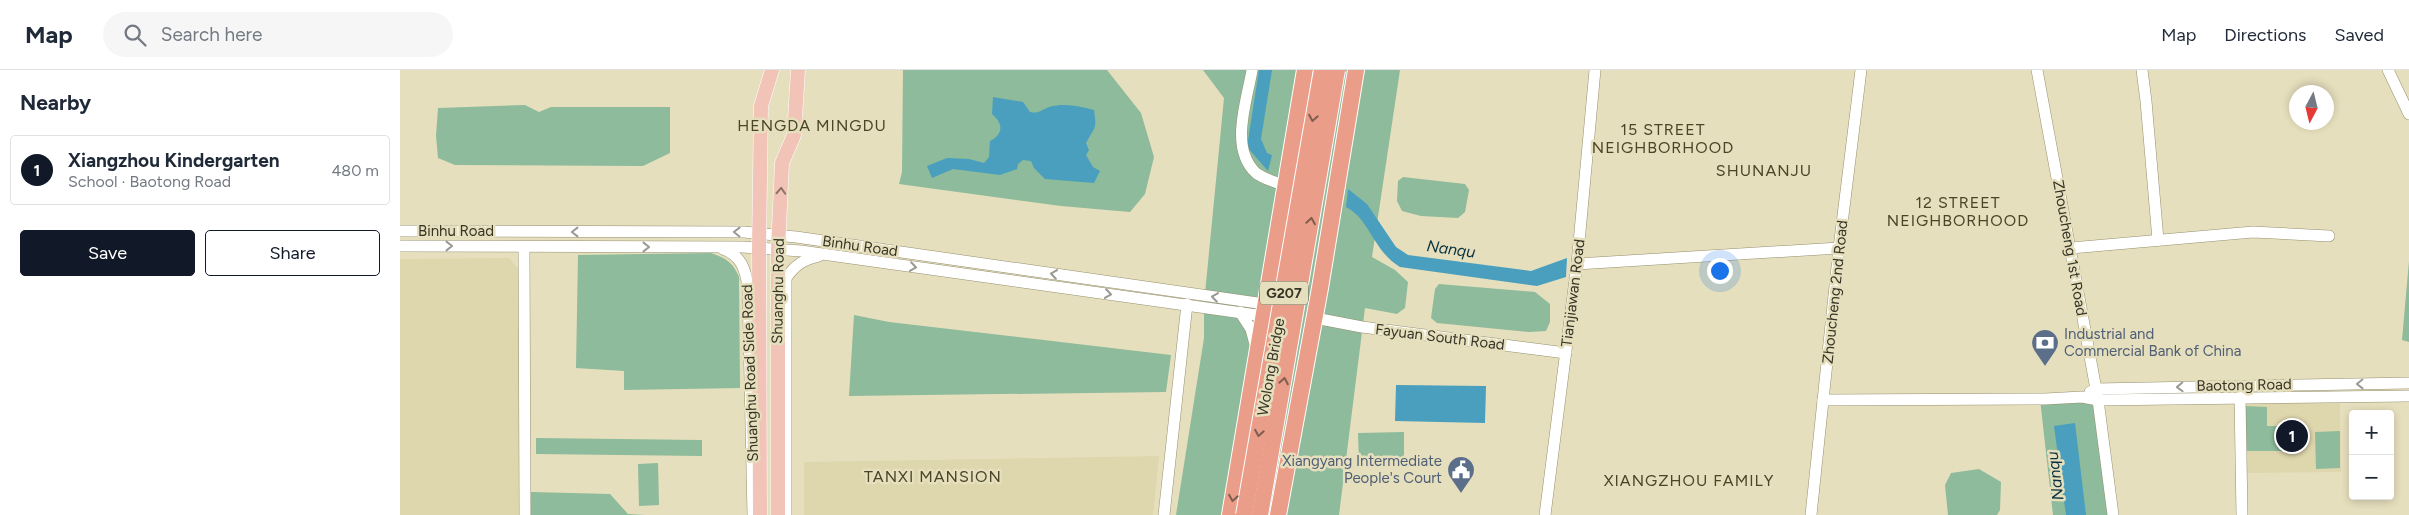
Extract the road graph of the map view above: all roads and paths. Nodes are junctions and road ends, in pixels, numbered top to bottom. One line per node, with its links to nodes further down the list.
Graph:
1 (772, 70): 16 (main road, Shuanghu Road)
2 (798, 70): 19 (main road, Shuanghu Road, one-way to 2)
3 (1252, 70): 14 (street)
4 (1305, 70): 14 (highway)
5 (1322, 70): 47 (highway, Wolong Bridge / G207, one-way to 47, bridge)
6 (1336, 70): 48 (highway, Wolong Bridge / G207, one-way to 6, bridge)
7 (1356, 70): 32 (highway)
8 (1595, 70): 27 (street, Tianjiawan Road)
9 (1861, 70): 24 (street, Zhoucheng 2nd Road)
10 (2037, 70): 25 (street, Zhoucheng 1st Road)
11 (2142, 70): 18 (street)
12 (2388, 70): 13 (street)
13 (2409, 114)
14 (1285, 186): 28 (highway)
15 (400, 231): 16 (street, Binhu Road, one-way to 15)
16 (759, 233): 19 (street, Binhu Road); 23 (main road, Shuanghu Road)
17 (2329, 236): 18 (street)
18 (2158, 240): 25 (street)
19 (779, 242): 23 (street, Binhu Road); 26 (street, Binhu Road); 30 (street, Binhu Road, one-way to 19); 43 (main road, Shuanghu Road)
20 (400, 246): 21 (street, Binhu Road, one-way to 21)
21 (524, 247): 22 (street, Binhu Road, one-way to 22); 40 (street)
22 (716, 247): 23 (street, Binhu Road); 41 (street, Shuanghu Road Side Road)
23 (759, 248): 42 (main road, Shuanghu Road)
24 (1839, 248): 27 (street); 39 (street, Zhoucheng 2nd Road)
25 (2071, 248): 36 (street, Zhoucheng 1st Road)
26 (825, 254): 29 (street, Binhu Road, one-way to 29); 44 (street)
27 (1577, 264): 34 (street, Tianjiawan Road)
28 (1269, 273): 30 (street); 31 (highway)
29 (1187, 304): 30 (street, Binhu Road); 45 (street)
30 (1241, 306): 31 (street, Binhu Road); 33 (street)
31 (1263, 310): 32 (street, Binhu Road); 33 (highway)
32 (1314, 318): 34 (street, Fayuan South Road); 49 (highway)
33 (1257, 350): 46 (highway, one-way to 46)
34 (1566, 353): 50 (street, Tianjiawan Road)
35 (2409, 383): 36 (street, Baotong Road, one-way to 36)
36 (2097, 395): 38 (street, Baotong Road); 39 (street, Baotong Road); 52 (street, Zhoucheng 1st Road)
37 (2409, 396): 38 (street, Baotong Road)
38 (2240, 398): 53 (street)
39 (1823, 400): 51 (street, Zhoucheng 2nd Road)
40 (525, 515)
41 (753, 515)
42 (760, 515)
43 (778, 515)
44 (786, 515)
45 (1164, 515)
46 (1230, 515)
47 (1244, 515)
48 (1260, 515)
49 (1278, 515)
50 (1544, 515)
51 (1811, 515)
52 (2113, 515)
53 (2242, 515)

